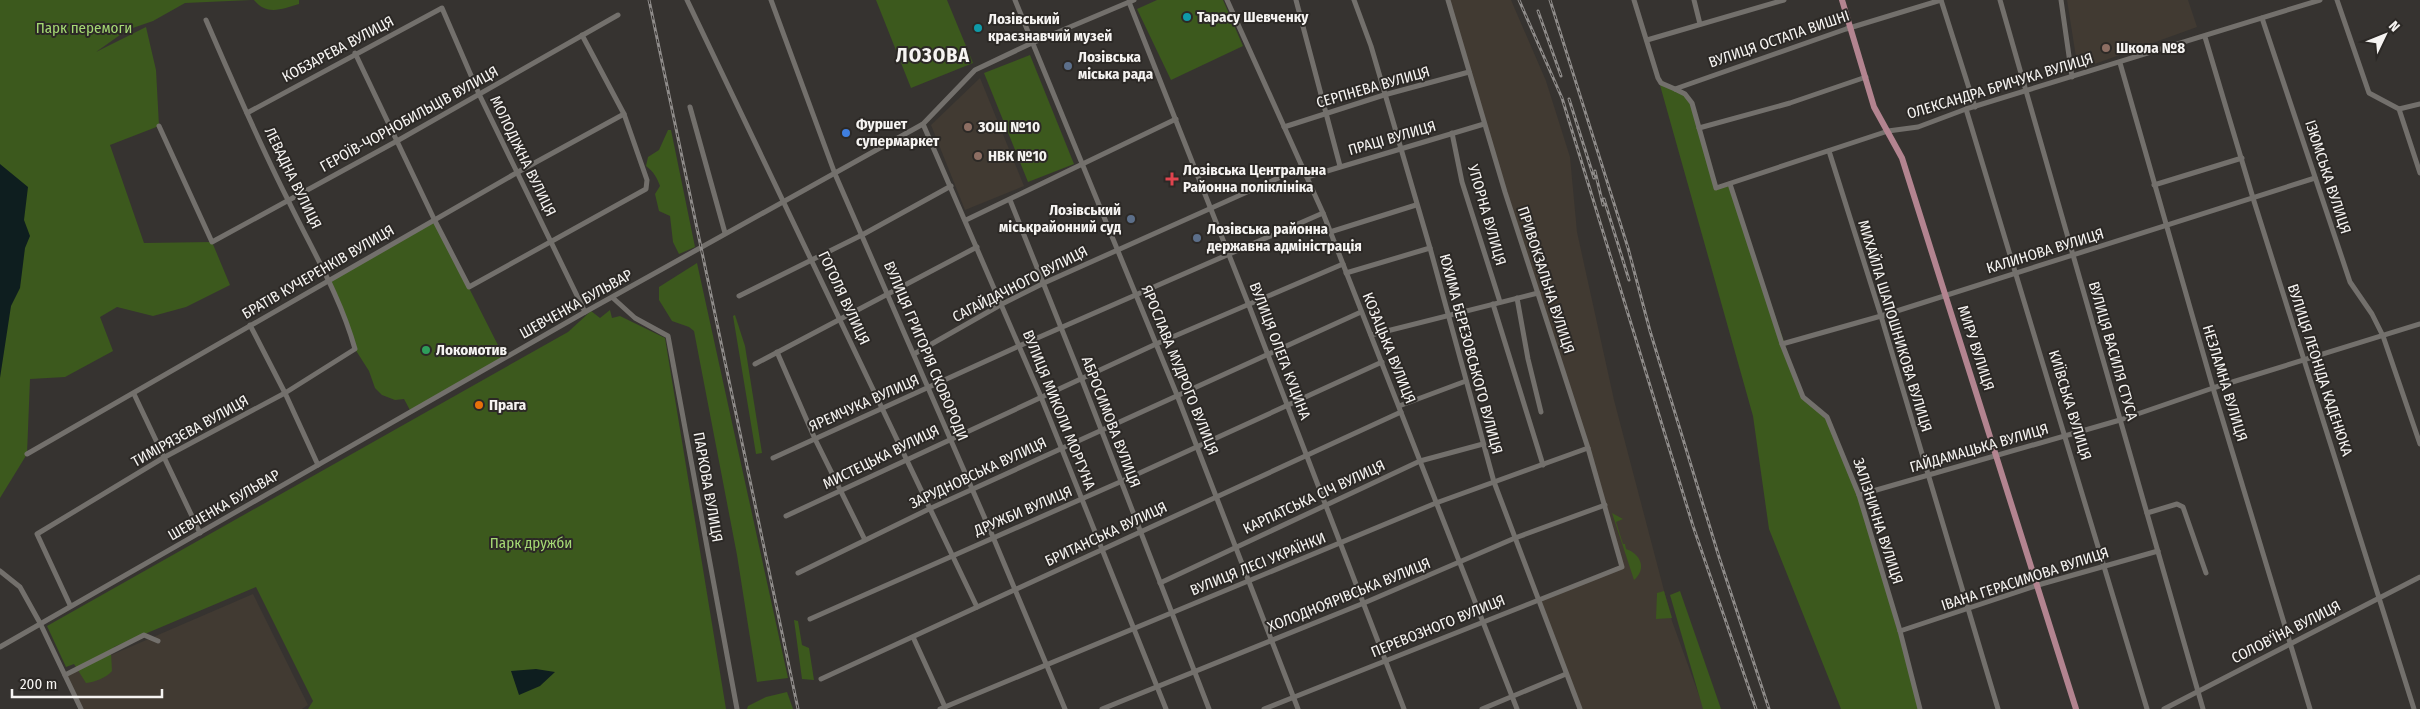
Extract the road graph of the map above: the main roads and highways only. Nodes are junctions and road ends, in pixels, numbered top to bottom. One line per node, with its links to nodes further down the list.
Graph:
1 (1842, 0): 2 (main road, МИРУ ВУЛИЦЯ)
2 (2076, 709)

